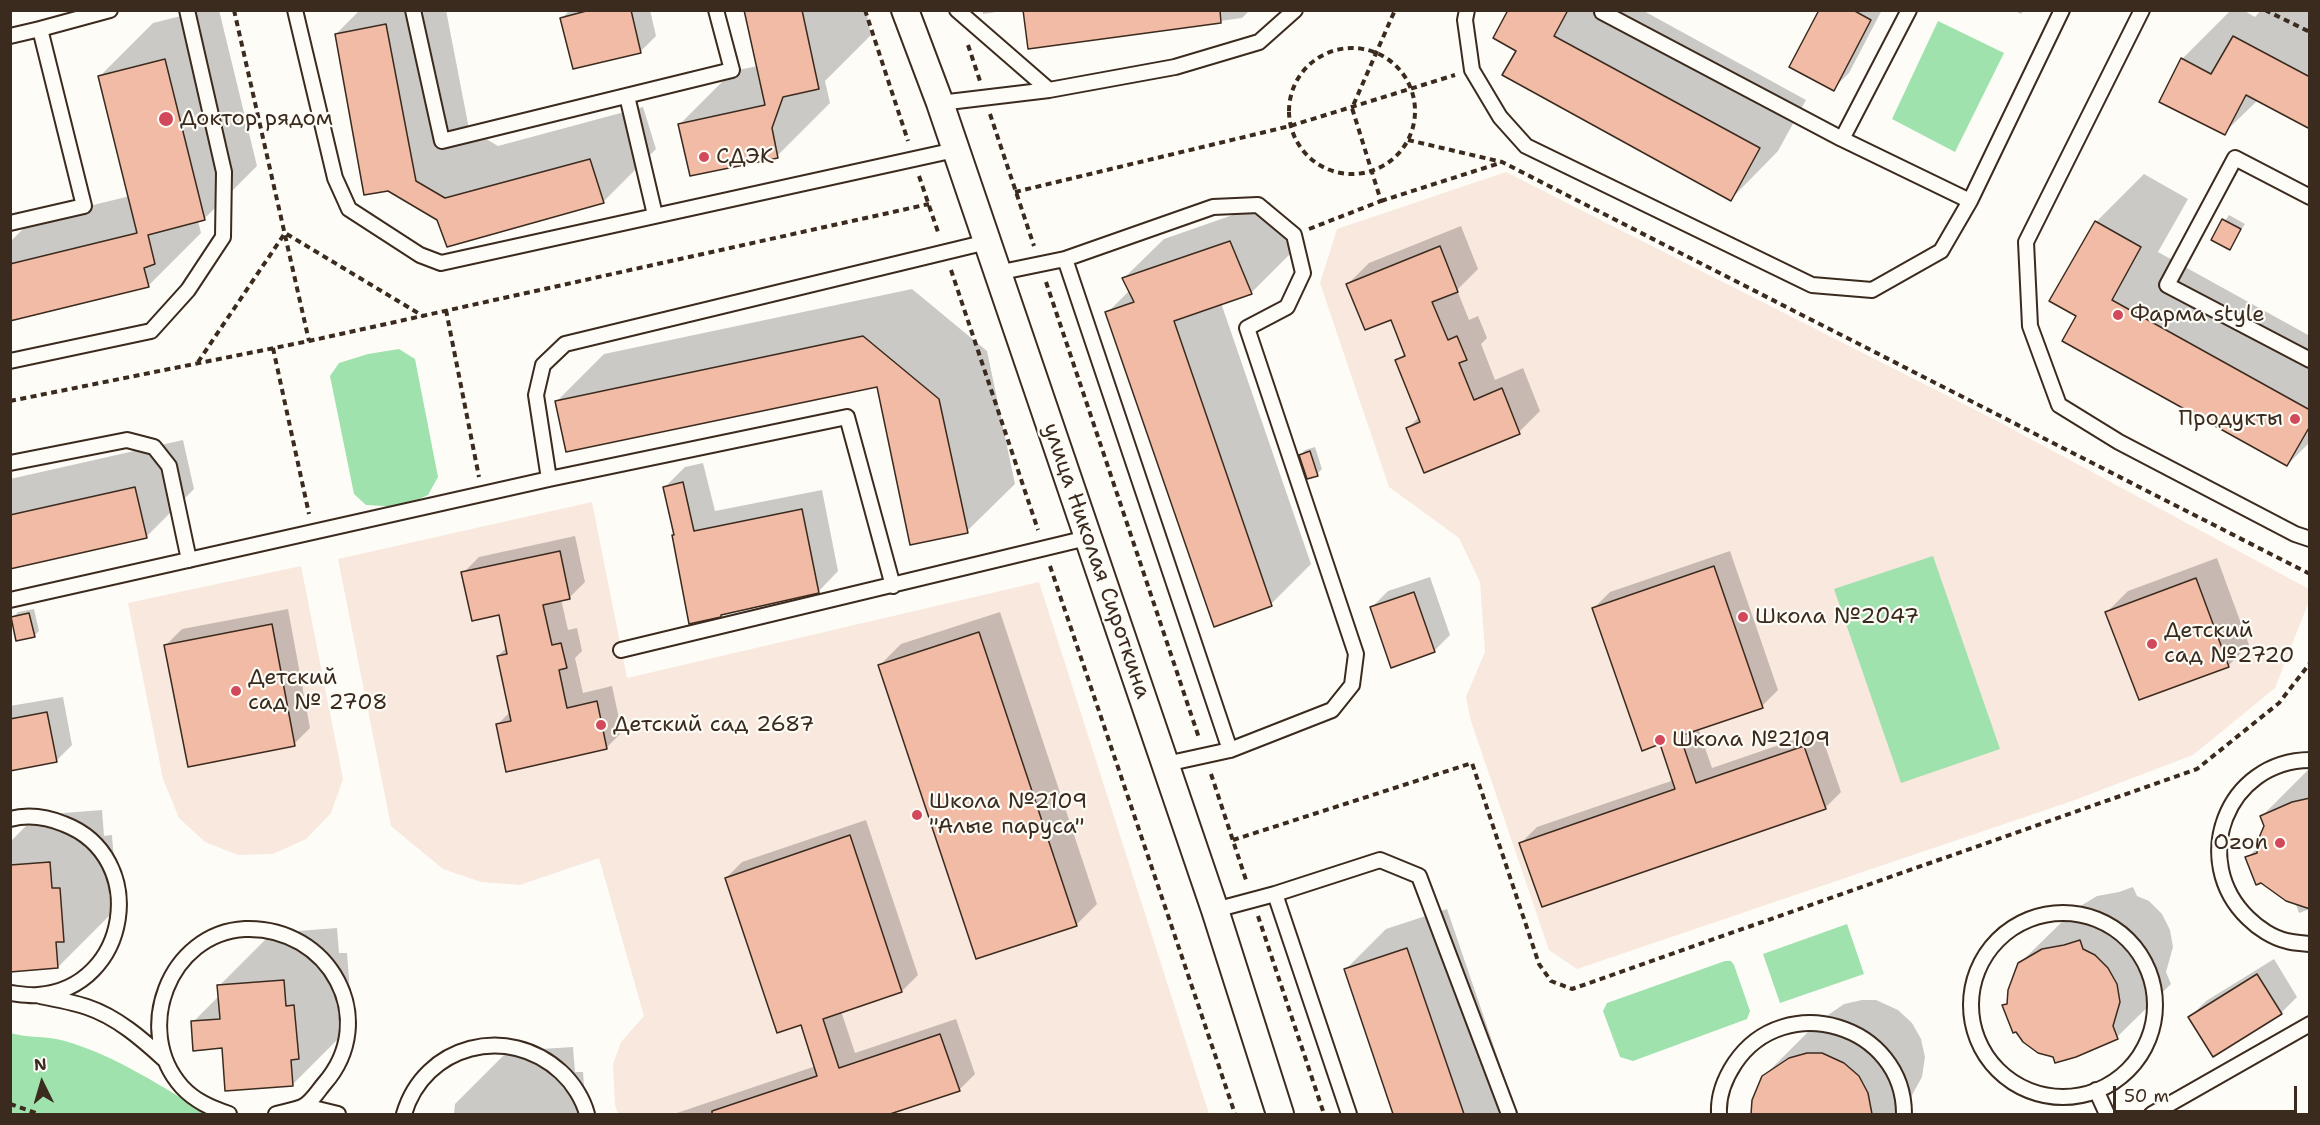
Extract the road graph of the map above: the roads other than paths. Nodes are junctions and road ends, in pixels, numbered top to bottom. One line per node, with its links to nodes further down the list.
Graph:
1 (110, 10): 14 (lane)
2 (187, 10): 29 (lane)
3 (295, 10): 23 (lane)
4 (413, 10): 17 (lane)
5 (716, 10): 17 (lane)
6 (905, 10): 18 (street, улица Николая Сироткина)
7 (1295, 10): 16 (lane)
8 (1467, 10): 22 (lane)
9 (1603, 10): 19 (lane)
10 (1909, 10): 19 (lane)
11 (2062, 10): 22 (lane)
12 (2142, 10): 33 (lane)
13 (957, 12): 16 (lane)
14 (40, 29): 15 (lane); 24 (lane)
15 (10, 36)
16 (1049, 90): 18 (lane)
17 (627, 96): 23 (lane)
18 (940, 103): 20 (street, улица Николая Сироткина)
19 (1842, 139): 22 (lane)
20 (956, 150): 23 (lane); 25 (street, улица Николая Сироткина)
21 (2310, 197): 28 (lane)
22 (1970, 201)
23 (655, 215)
24 (10, 223)
25 (987, 243): 27 (street, улица Николая Сироткина); 31 (lane)
26 (1065, 259): 27 (lane); 38 (lane); 38 (lane)
27 (997, 273): 32 (street, улица Николая Сироткина)
28 (2310, 360)
29 (10, 361)
30 (10, 463): 34 (lane)
31 (549, 478): 34 (lane); 35 (lane)
32 (1087, 538): 35 (lane); 40 (street, улица Николая Сироткина)
33 (2310, 539)
34 (189, 560): 36 (lane)
35 (893, 586): 37 (lane)
36 (10, 600)
37 (621, 650)
38 (1230, 750): 40 (lane)
39 (2310, 760): 44 (lane)
40 (1166, 764): 43 (street, улица Николая Сироткина)
41 (10, 819): 46 (lane)
42 (1275, 894): 43 (lane); 57 (lane); 58 (lane)
43 (1215, 910): 56 (street, улица Николая Сироткина)
44 (2310, 944)
45 (10, 993): 46 (lane)
46 (38, 995): 48 (lane)
47 (2310, 1024): 62 (lane)
48 (166, 1060): 50 (lane); 51 (lane)
49 (2096, 1090): 49 (lane); 61 (lane)
50 (305, 1106): 52 (lane); 53 (lane)
51 (228, 1114)
52 (276, 1114)
53 (338, 1114)
54 (404, 1114): 55 (lane)
55 (587, 1114)
56 (1280, 1114)
57 (1349, 1114)
58 (1509, 1114)
59 (1719, 1114): 60 (lane)
60 (1904, 1114)
61 (2107, 1114)
62 (2152, 1114)

